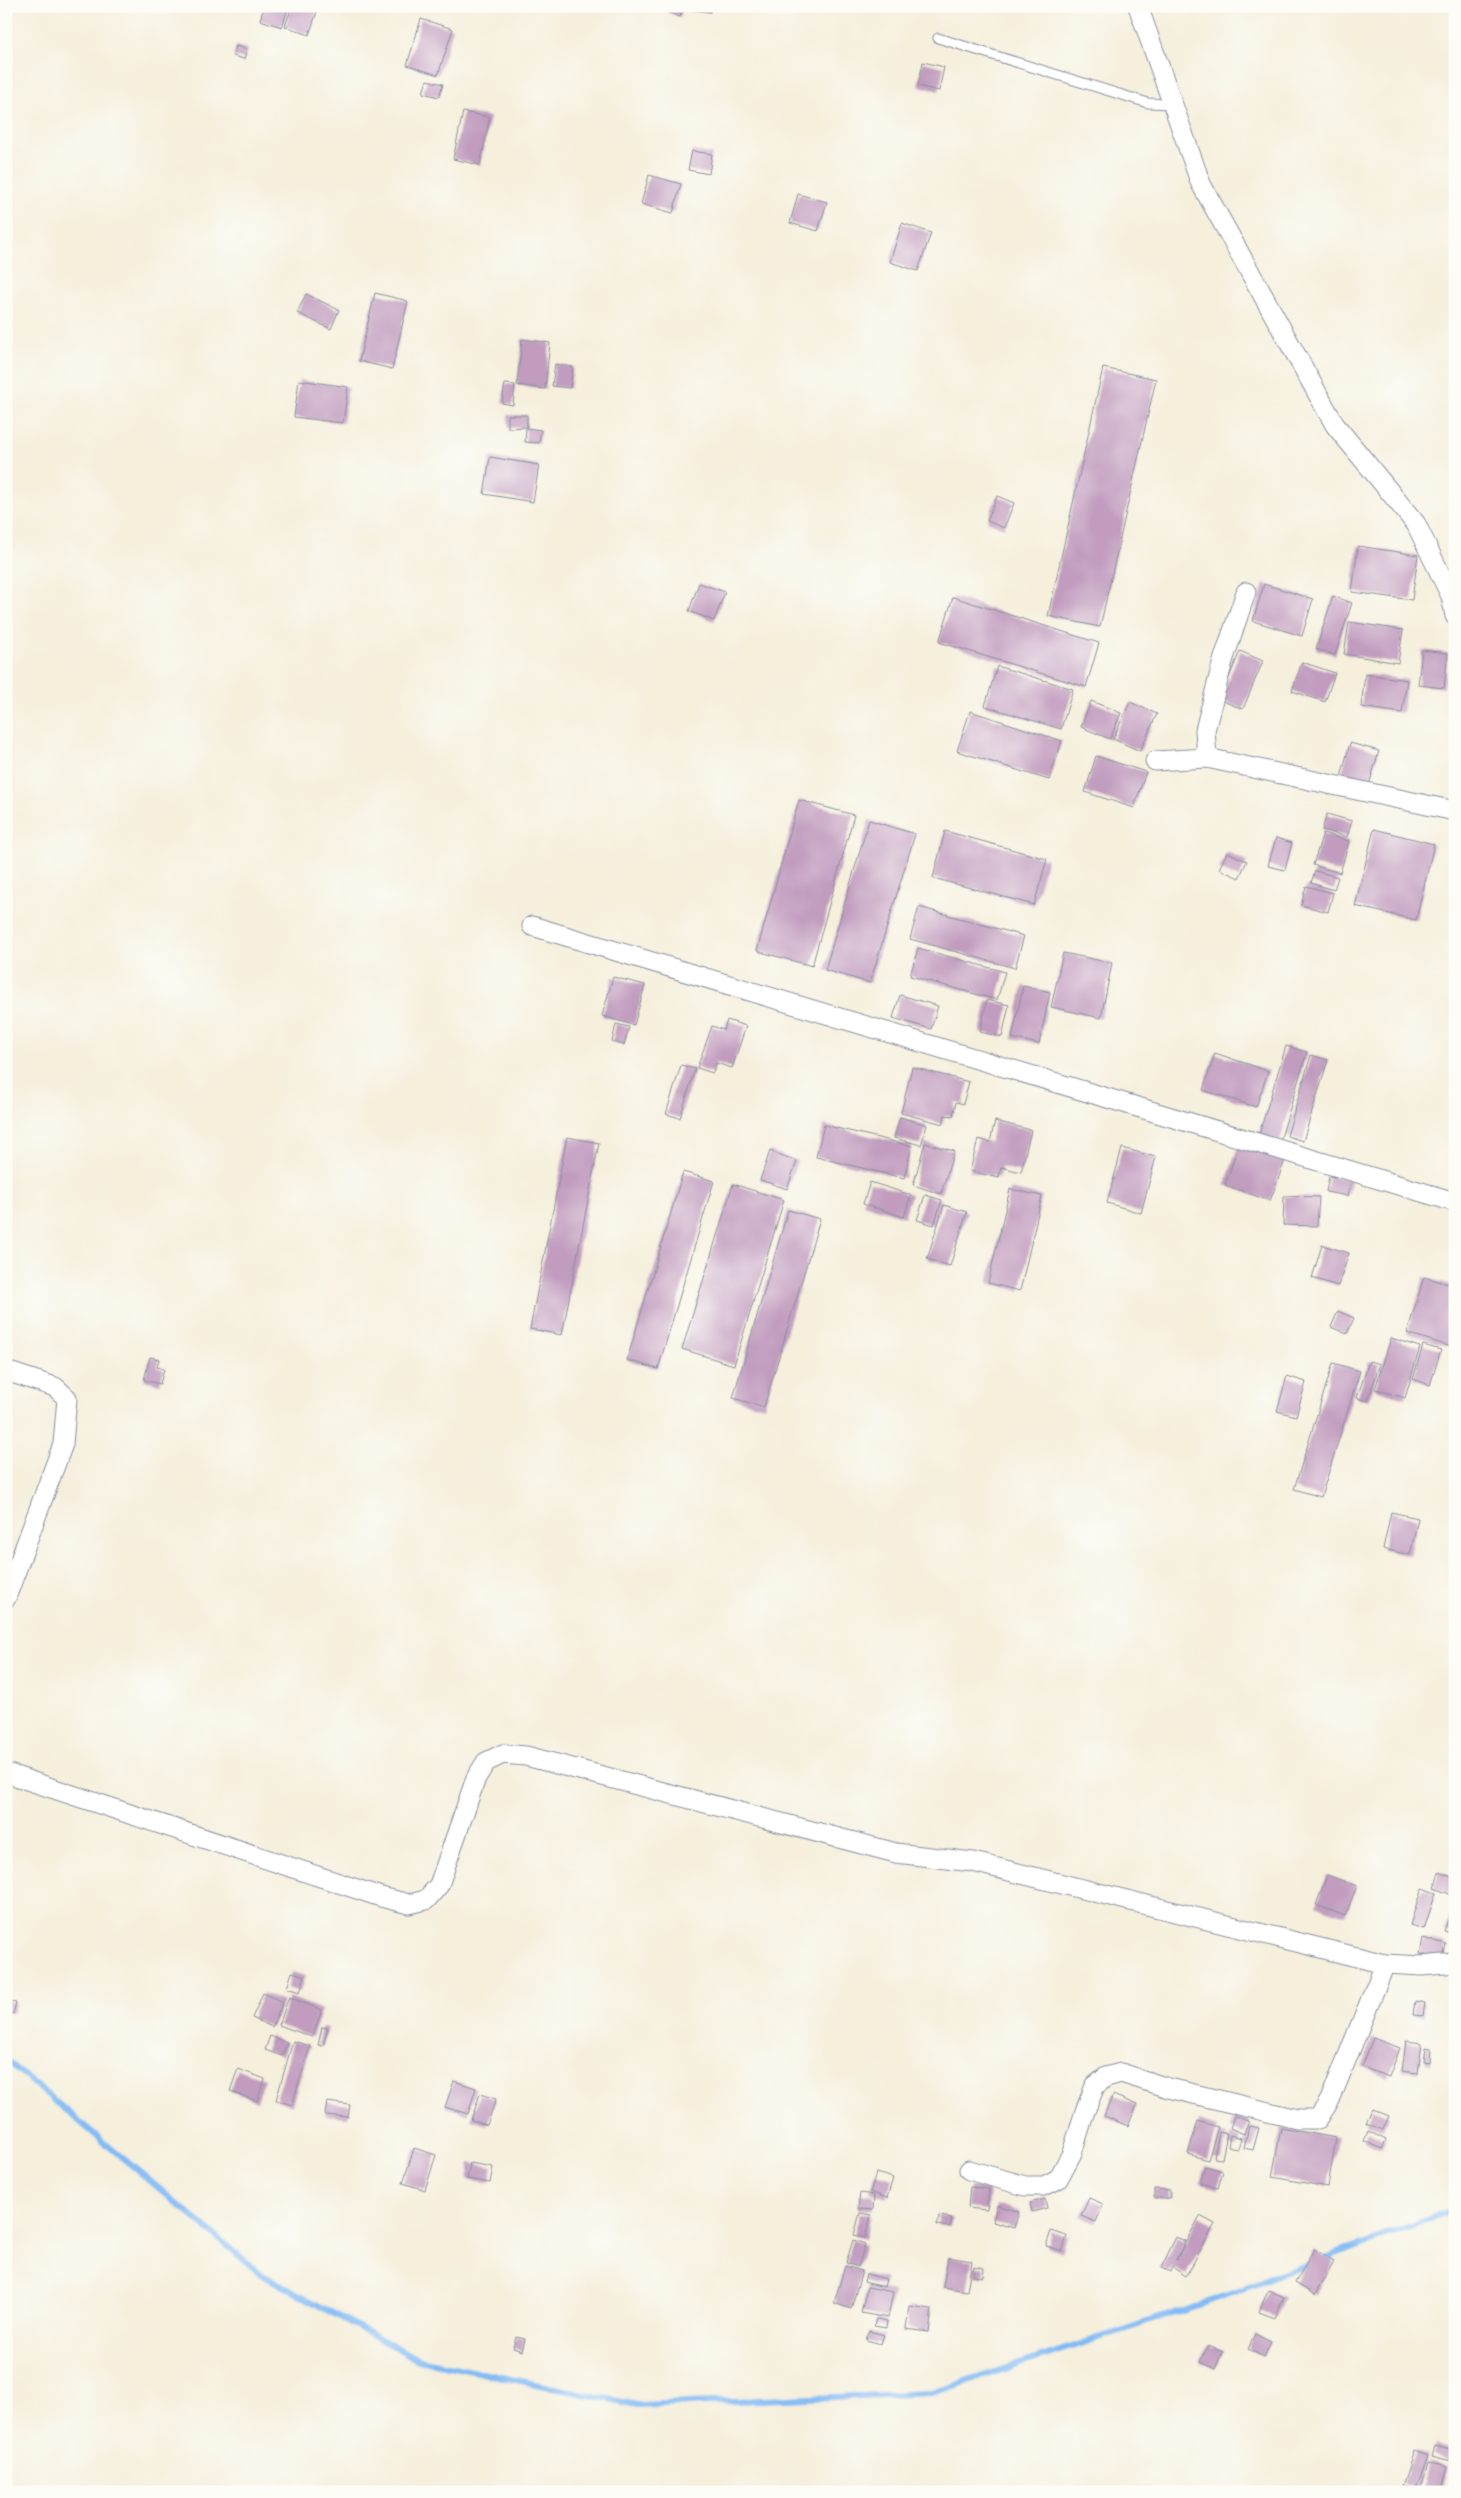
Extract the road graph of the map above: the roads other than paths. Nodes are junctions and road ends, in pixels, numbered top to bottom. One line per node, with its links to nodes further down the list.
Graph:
1 (1138, 6): 3 (street)
2 (938, 38): 3 (lane)
3 (1173, 104): 5 (street)
4 (1246, 592): 6 (street)
5 (1455, 616)
6 (1207, 758): 7 (street); 8 (street)
7 (1155, 761)
8 (1455, 811)
9 (532, 926): 10 (street)
10 (1455, 1202)
11 (6, 1371): 12 (street)
12 (6, 1598)
13 (6, 1773): 15 (street)
14 (1455, 1963): 15 (street)
15 (1385, 1964): 16 (street)
16 (969, 2170)

